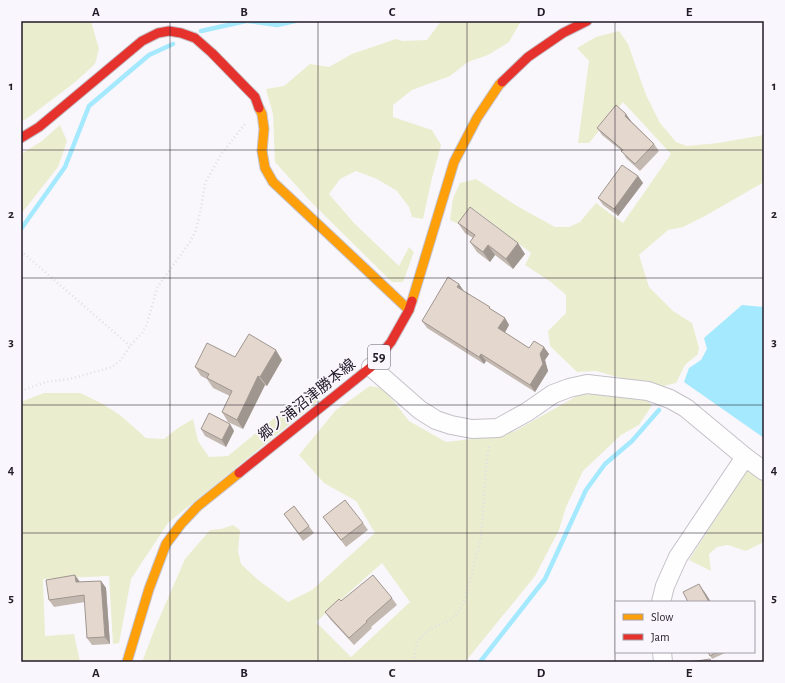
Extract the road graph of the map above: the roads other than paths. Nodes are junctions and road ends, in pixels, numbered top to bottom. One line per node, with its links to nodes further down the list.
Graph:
1 (587, 21): 3 (main road, 郷ノ浦沼津勝本線 / 59)
2 (21, 138): 3 (main road)
3 (409, 310): 4 (main road, 郷ノ浦沼津勝本線 / 59)
4 (371, 367): 5 (street); 8 (main road, 郷ノ浦沼津勝本線 / 59)
5 (745, 457): 6 (street); 7 (street)
6 (764, 471)
7 (661, 601)
8 (127, 662)

